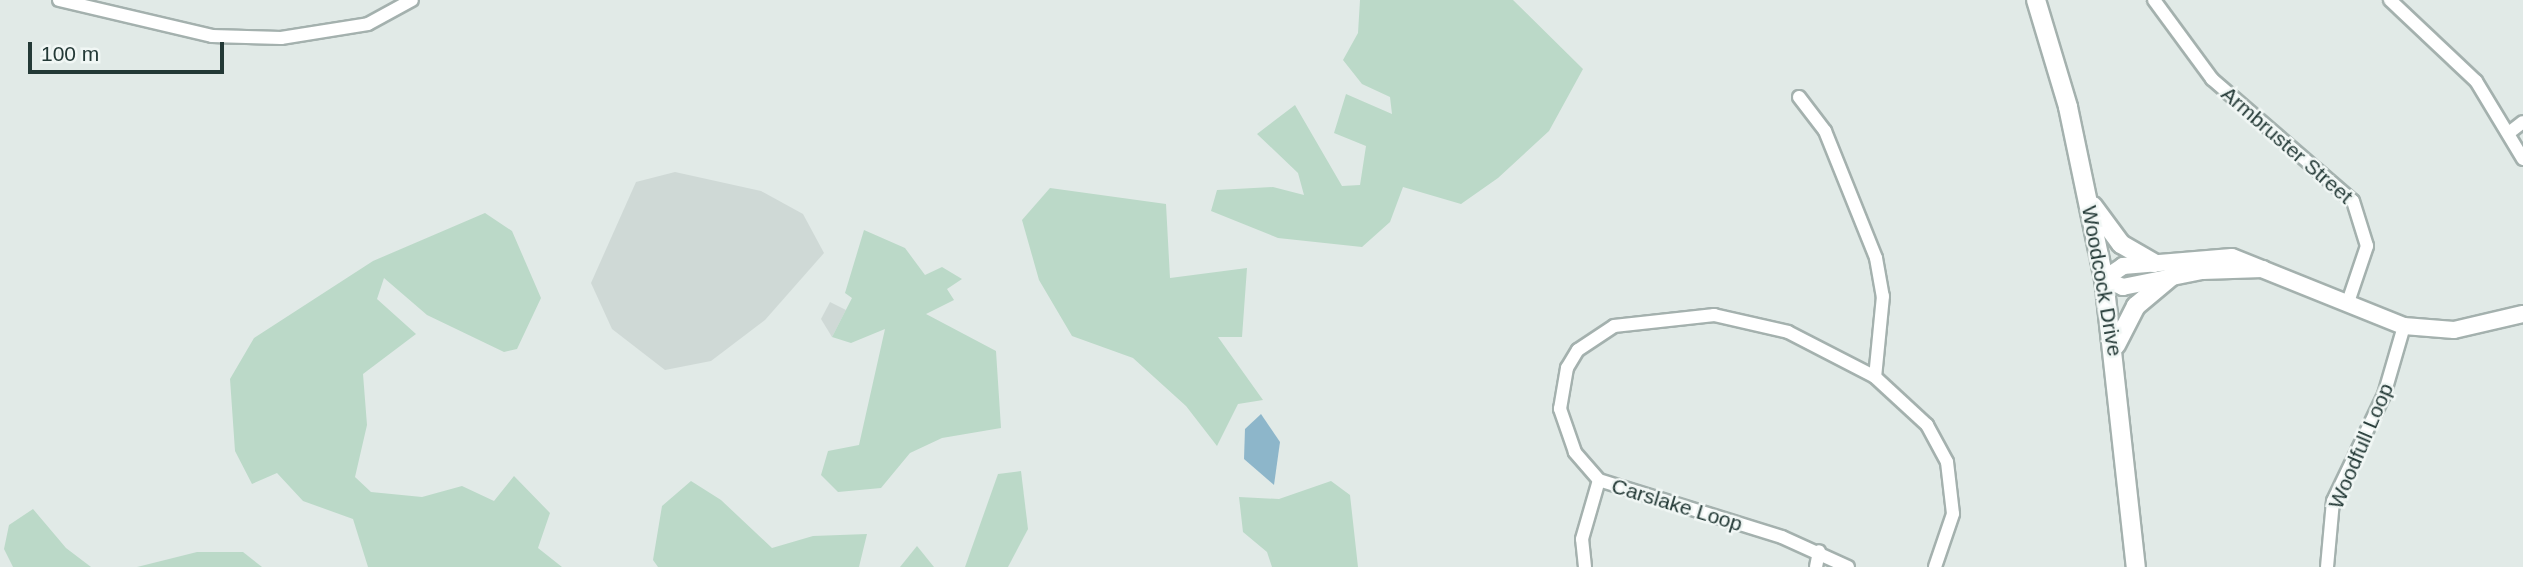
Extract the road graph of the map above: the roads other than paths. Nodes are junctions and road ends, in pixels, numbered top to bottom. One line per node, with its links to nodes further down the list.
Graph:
1 (59, 0): 2 (street)
2 (412, 0)
3 (2036, 0): 10 (main road, Woodcock Drive)
4 (2154, 0): 15 (street, Armbruster Street)
5 (2390, 0): 8 (street)
6 (1798, 97): 19 (street)
7 (2523, 122): 8 (street)
8 (2510, 132): 9 (street)
9 (2523, 159)
10 (2088, 197): 11 (main road); 14 (main road, Woodcock Drive)
11 (2154, 263): 12 (street); 14 (street)
12 (2263, 269): 13 (street); 15 (street)
13 (2172, 276): 14 (street); 18 (main road)
14 (2104, 279): 18 (main road, Woodcock Drive)
15 (2347, 305): 17 (street)
16 (2523, 314): 17 (street)
17 (2404, 326): 27 (street, Woodfull Loop)
18 (2115, 349): 26 (main road, Woodcock Drive)
19 (1875, 377): 20 (street, Carslake Loop); 25 (street, Carslake Loop)
20 (1599, 480): 21 (street, Carslake Loop); 22 (street)
21 (1819, 551): 23 (street); 24 (street, Carslake Loop)
22 (1585, 567)
23 (1816, 567)
24 (1848, 567)
25 (1935, 567)
26 (2136, 567)
27 (2328, 567)

